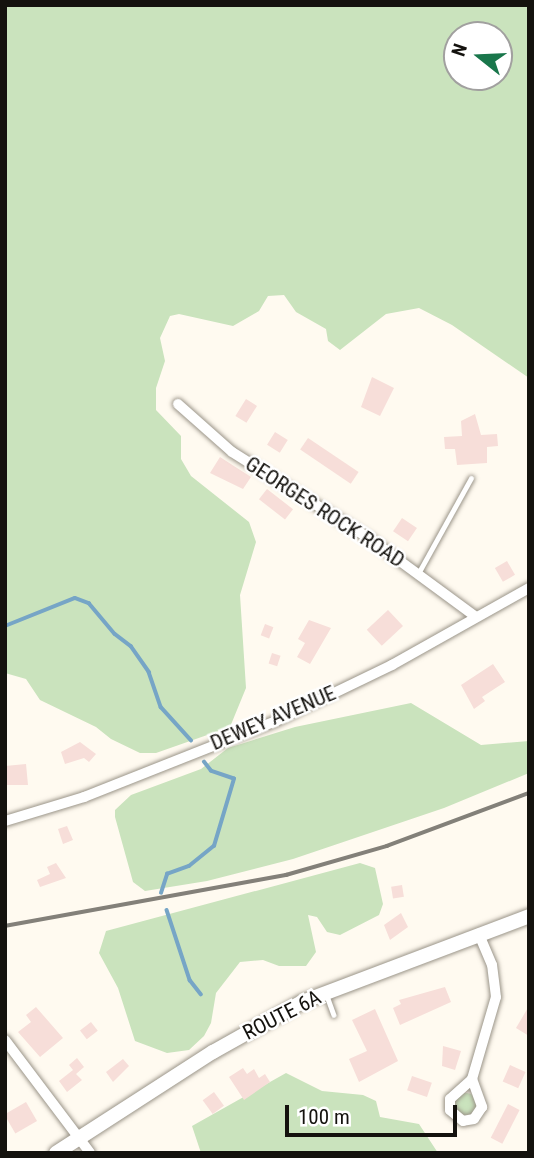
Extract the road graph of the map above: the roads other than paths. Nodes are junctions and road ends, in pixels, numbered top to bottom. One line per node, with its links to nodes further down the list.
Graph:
1 (178, 404): 3 (street, GEORGES ROCK ROAD)
2 (471, 478): 3 (lane)
3 (419, 572): 5 (street, GEORGES ROCK ROAD)
4 (529, 588): 5 (street, DEWEY AVENUE)
5 (475, 615): 6 (street, DEWEY AVENUE)
6 (5, 821)
7 (529, 916): 8 (main road, ROUTE 6A)
8 (479, 934): 9 (main road, ROUTE 6A); 12 (street)
9 (325, 992): 10 (lane); 13 (main road, ROUTE 6A)
10 (334, 1015)
11 (6, 1043): 13 (street)
12 (472, 1079)
13 (78, 1139): 14 (main road, ROUTE 6A); 15 (street)
14 (55, 1153)
15 (90, 1153)

